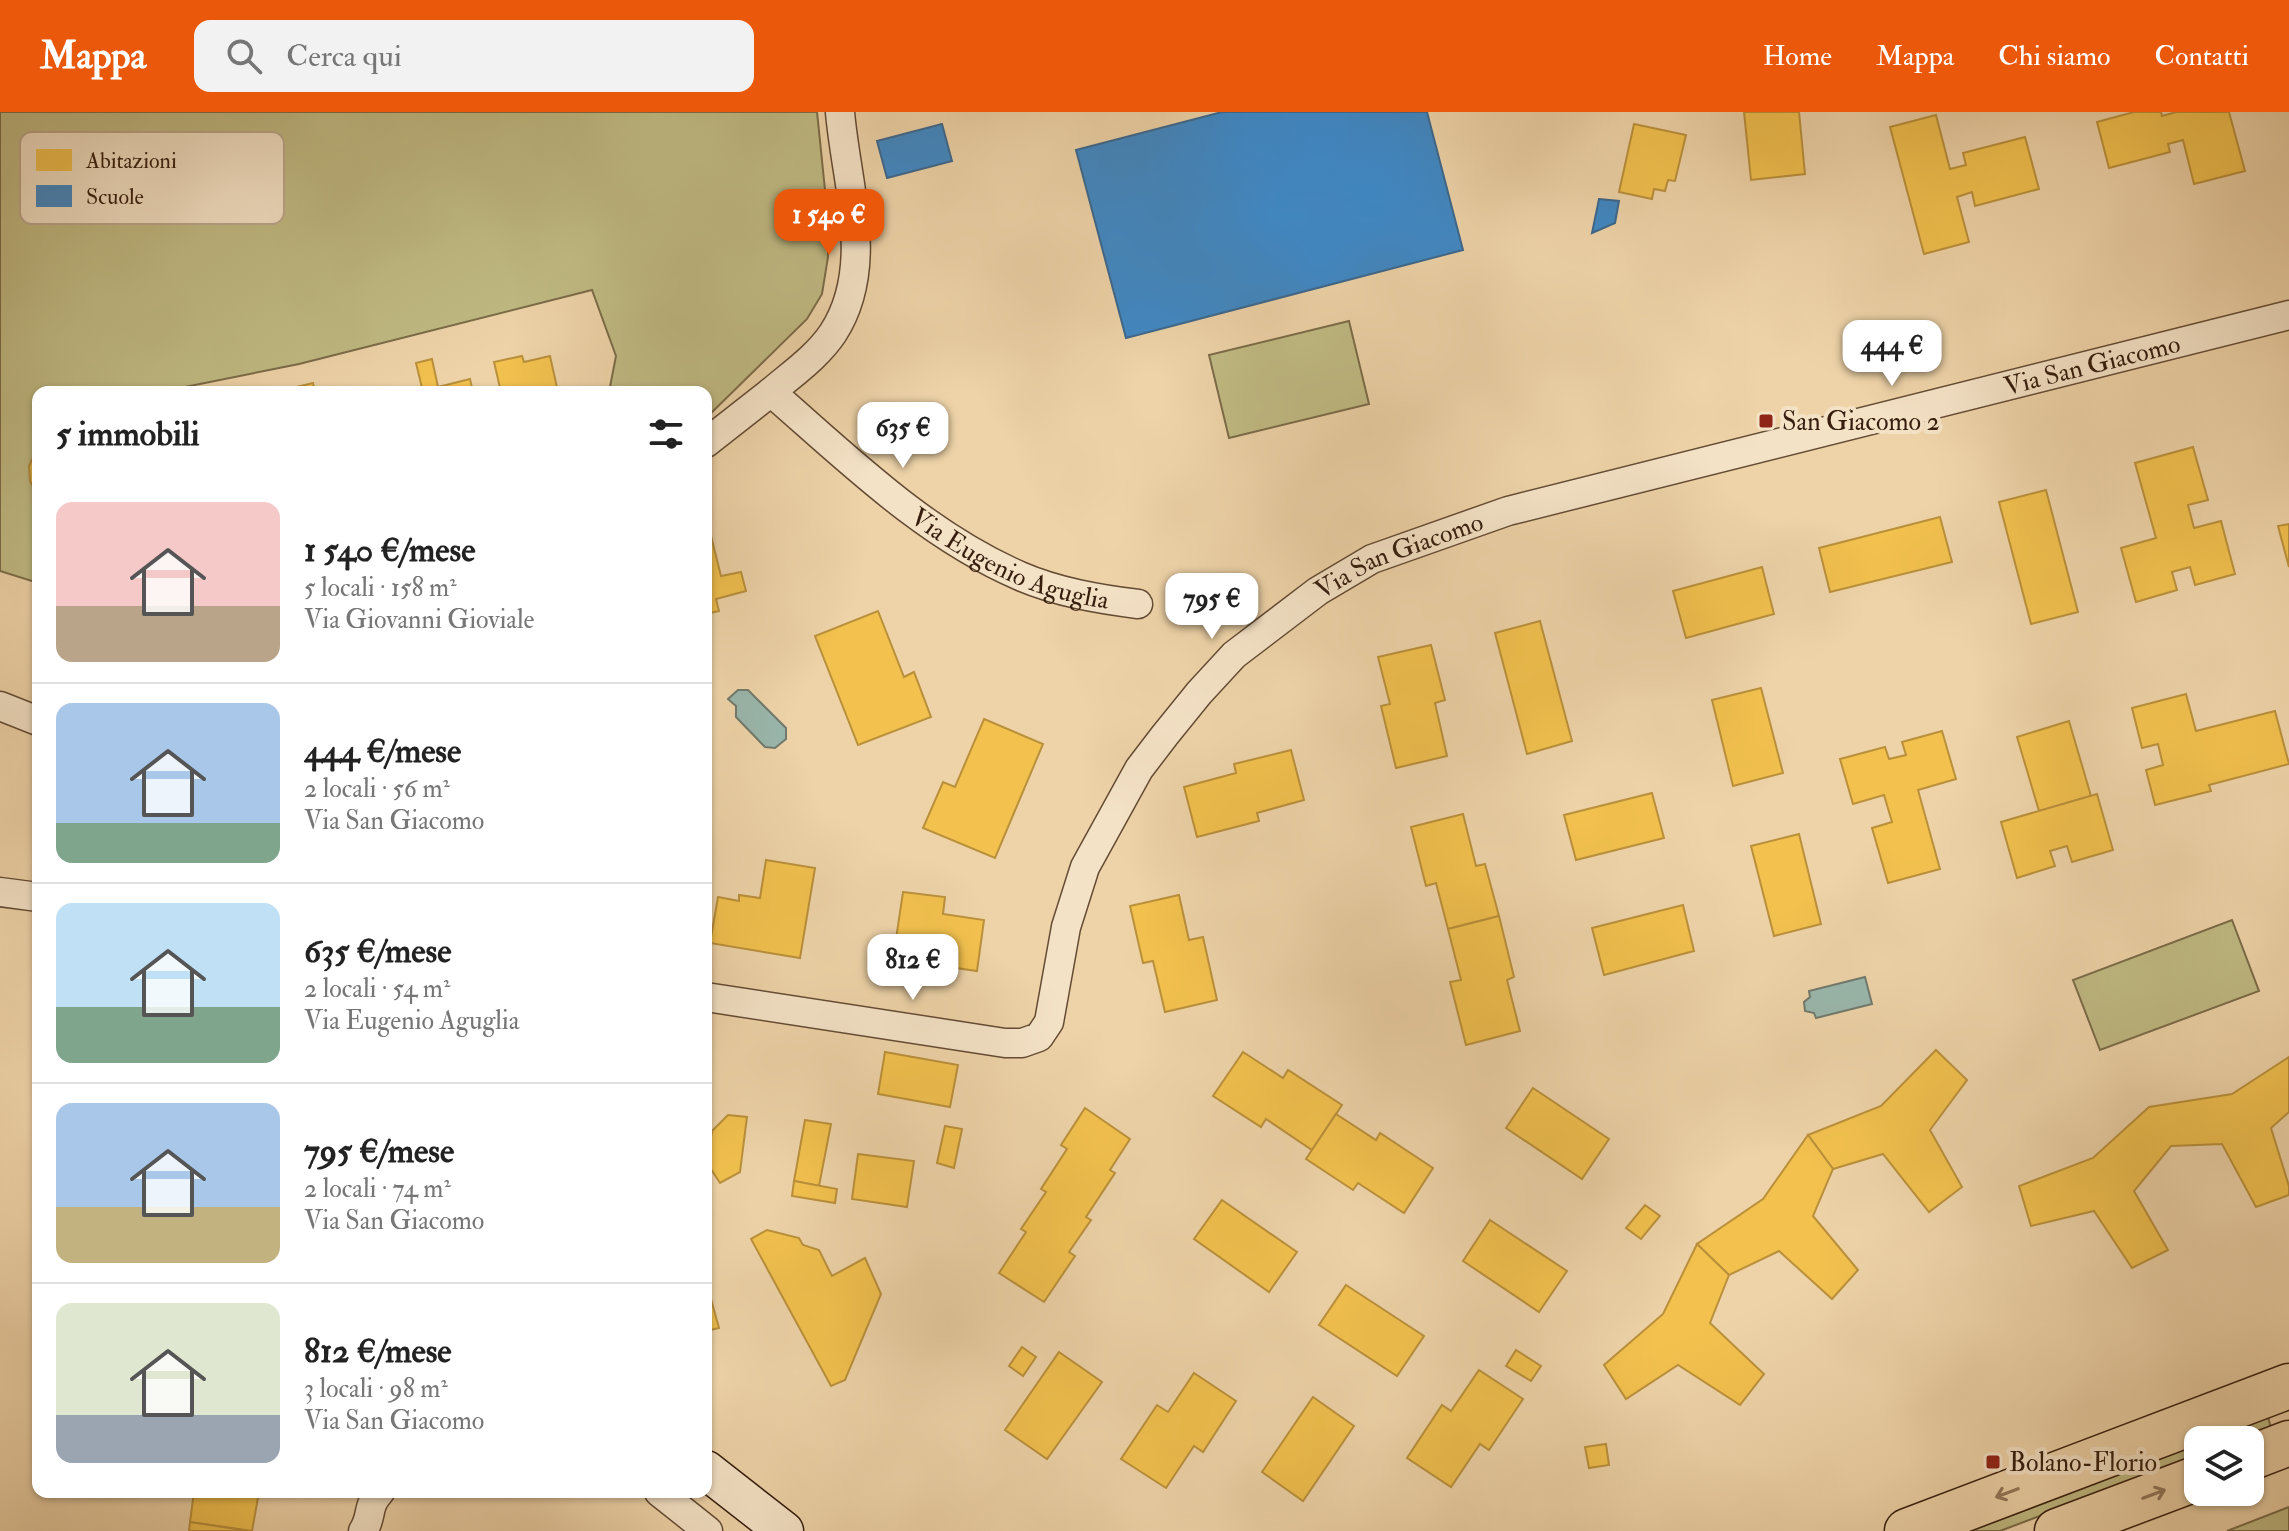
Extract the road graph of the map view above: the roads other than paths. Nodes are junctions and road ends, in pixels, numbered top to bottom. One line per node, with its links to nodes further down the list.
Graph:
1 (840, 112): 3 (street)
2 (2289, 315): 10 (street, Via San Giacomo)
3 (771, 392): 4 (street); 5 (street, Via Eugenio Aguglia)
4 (712, 438)
5 (1138, 604)
6 (0, 706): 7 (street)
7 (32, 719)
8 (0, 892): 9 (street)
9 (32, 896)
10 (712, 998)
11 (2289, 1386): 21 (main road, one-way to 21)
12 (2289, 1443): 13 (main road)
13 (2264, 1453)
14 (712, 1475): 20 (main road)
15 (2184, 1483): 22 (main road, one-way to 15)
16 (374, 1498): 18 (street)
17 (667, 1498): 19 (street)
18 (363, 1531)
19 (708, 1531)
20 (784, 1531)
21 (1907, 1531)
22 (2057, 1531)

